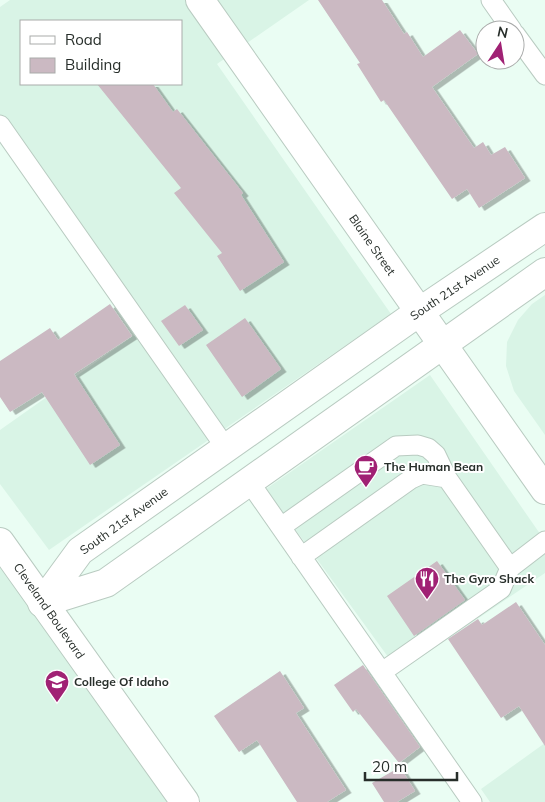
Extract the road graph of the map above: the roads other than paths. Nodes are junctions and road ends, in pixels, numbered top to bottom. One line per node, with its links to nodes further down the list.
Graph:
1 (200, 0): 9 (main road, Blaine Street)
2 (491, 0): 3 (lane)
3 (505, 20)
4 (525, 48): 5 (lane)
5 (545, 75)
6 (0, 125): 11 (lane)
7 (545, 227): 9 (main road, South 21st Avenue)
8 (545, 272): 10 (main road)
9 (419, 312): 10 (main road, Blaine Street); 11 (main road, South 21st Avenue)
10 (441, 344): 13 (main road); 14 (main road, Blaine Street)
11 (226, 448): 20 (main road, South 21st Avenue)
12 (447, 478): 15 (lane); 18 (lane); 19 (lane)
13 (248, 480): 15 (lane); 20 (main road)
14 (545, 490)
15 (281, 527): 18 (lane)
16 (545, 541): 19 (lane)
17 (0, 542): 20 (main road, Cleveland Boulevard)
18 (302, 557): 21 (lane)
19 (510, 568): 21 (lane)
20 (42, 603): 22 (main road, Cleveland Boulevard)
21 (382, 672): 23 (lane)
22 (185, 802)
23 (472, 802)

